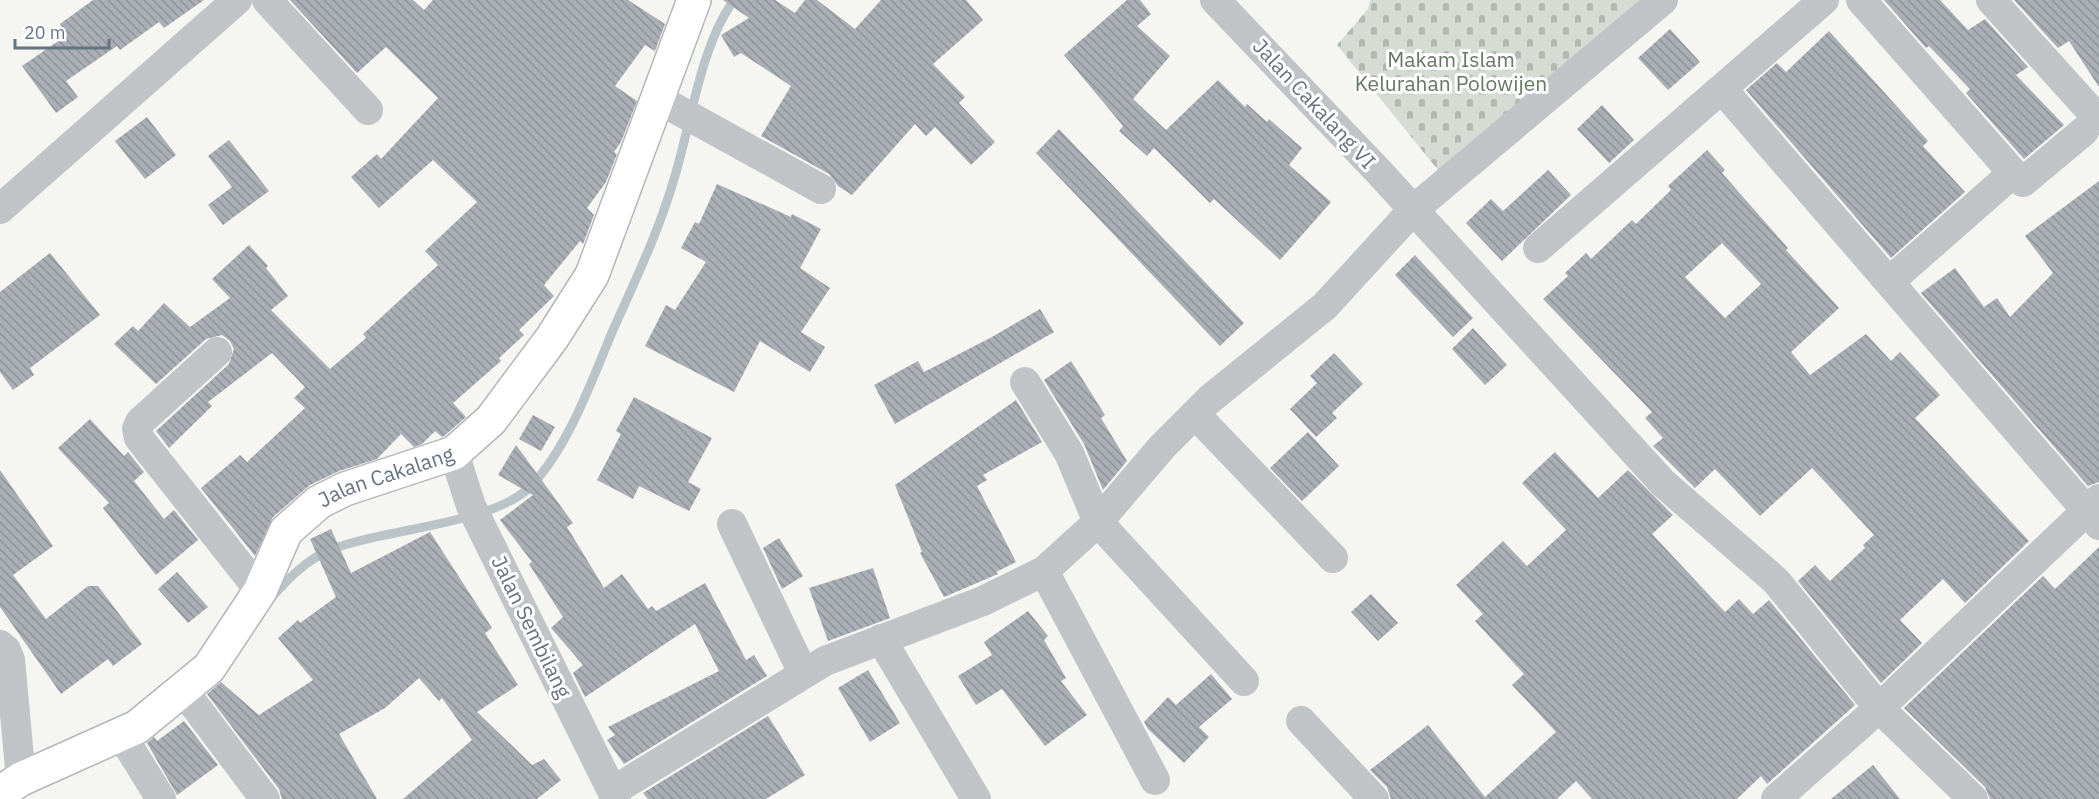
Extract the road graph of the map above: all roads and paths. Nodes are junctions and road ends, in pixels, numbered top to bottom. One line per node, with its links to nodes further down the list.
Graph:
1 (267, 0): 10 (street)
2 (694, 0): 11 (street, Jalan Cakalang)
3 (1215, 0): 16 (street, Jalan Cakalang VI)
4 (1663, 0): 16 (street)
5 (1824, 0): 9 (street)
6 (1861, 0): 13 (street)
7 (1991, 0): 12 (street)
8 (231, 2): 15 (street)
9 (1723, 90): 17 (street); 18 (street)
10 (368, 110)
11 (678, 111): 14 (street); 22 (street, Jalan Cakalang)
12 (2091, 126): 13 (street)
13 (2013, 173): 18 (street)
14 (820, 189)
15 (0, 209)
16 (1413, 210): 21 (street); 34 (street, Jalan Cakalang VI)
17 (1538, 248)
18 (1890, 281): 23 (street)
19 (217, 352): 28 (street)
20 (1025, 382): 24 (street)
21 (1195, 414): 24 (street); 26 (street)
22 (454, 453): 28 (street, Jalan Cakalang); 39 (street, Jalan Sembilang)
23 (2095, 512): 34 (street)
24 (1098, 522): 27 (street); 32 (street)
25 (732, 524): 31 (street)
26 (1333, 558)
27 (1044, 570): 29 (street); 37 (street)
28 (260, 591): 33 (street, Jalan Cakalang)
29 (881, 639): 31 (street); 42 (street)
30 (0, 645): 38 (street)
31 (803, 673): 39 (street)
32 (1244, 681)
33 (189, 697): 36 (street, Jalan Cakalang); 41 (street)
34 (1879, 708): 44 (street); 45 (street, Jalan Cakalang VI)
35 (1301, 721): 43 (street)
36 (129, 747): 38 (street, Jalan Cakalang); 40 (street)
37 (1155, 780)
38 (7, 792)
39 (615, 795)
40 (161, 799)
41 (265, 799)
42 (976, 799)
43 (1374, 799)
44 (1776, 799)
45 (1973, 799)

